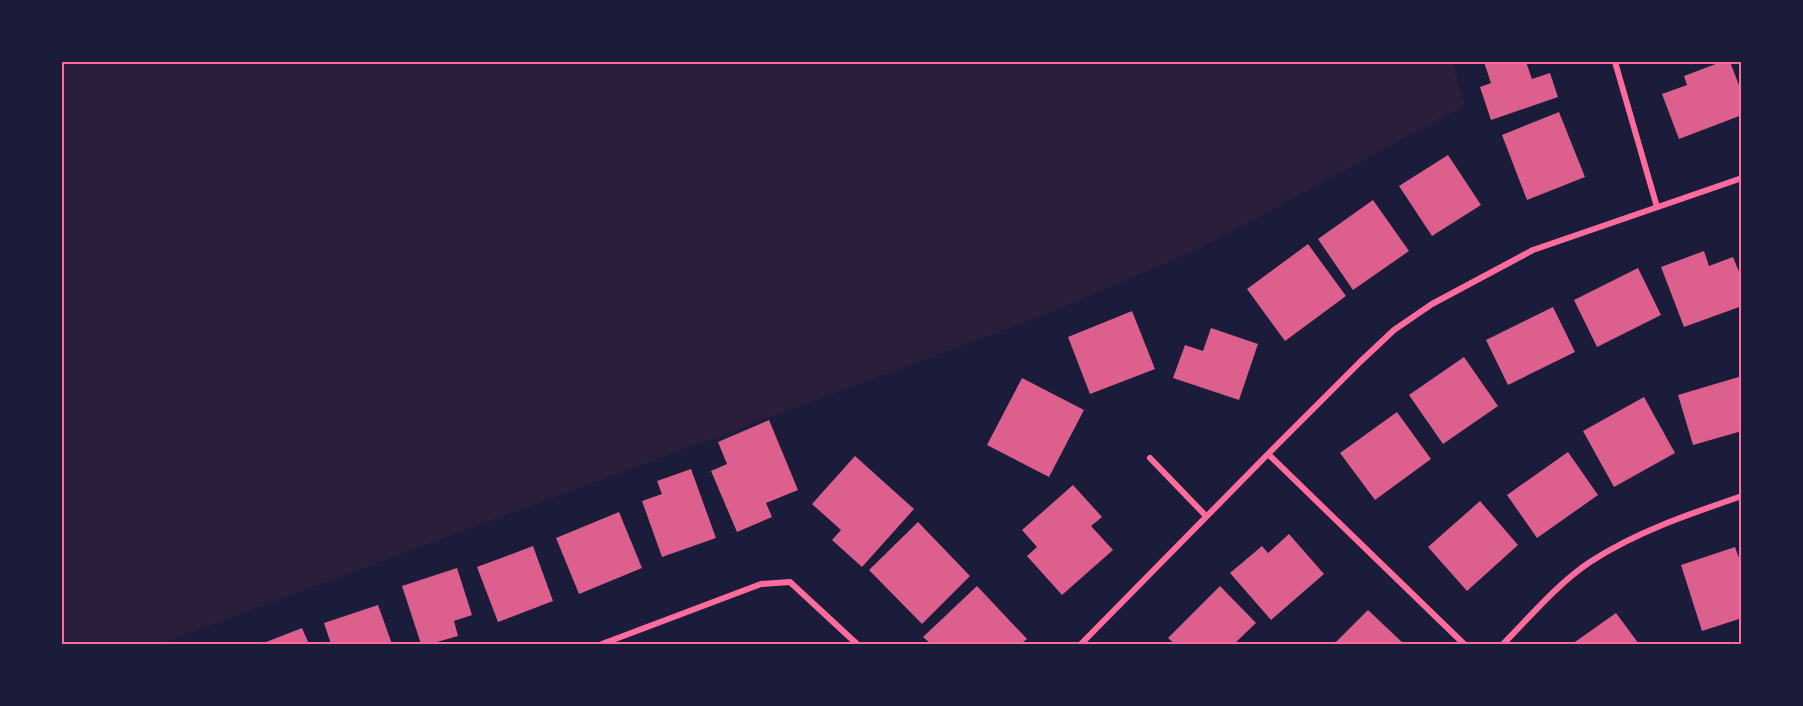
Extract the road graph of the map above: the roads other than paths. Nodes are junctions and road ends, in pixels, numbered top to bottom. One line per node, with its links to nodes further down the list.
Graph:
1 (1615, 62): 3 (street)
2 (1742, 178): 3 (street)
3 (1657, 207): 4 (street)
4 (1268, 454): 7 (street); 11 (street)
5 (1150, 458): 7 (street)
6 (1742, 496): 12 (street)
7 (1206, 516): 10 (street)
8 (602, 645): 9 (street)
9 (857, 645)
10 (1081, 645)
11 (1464, 645)
12 (1503, 645)

